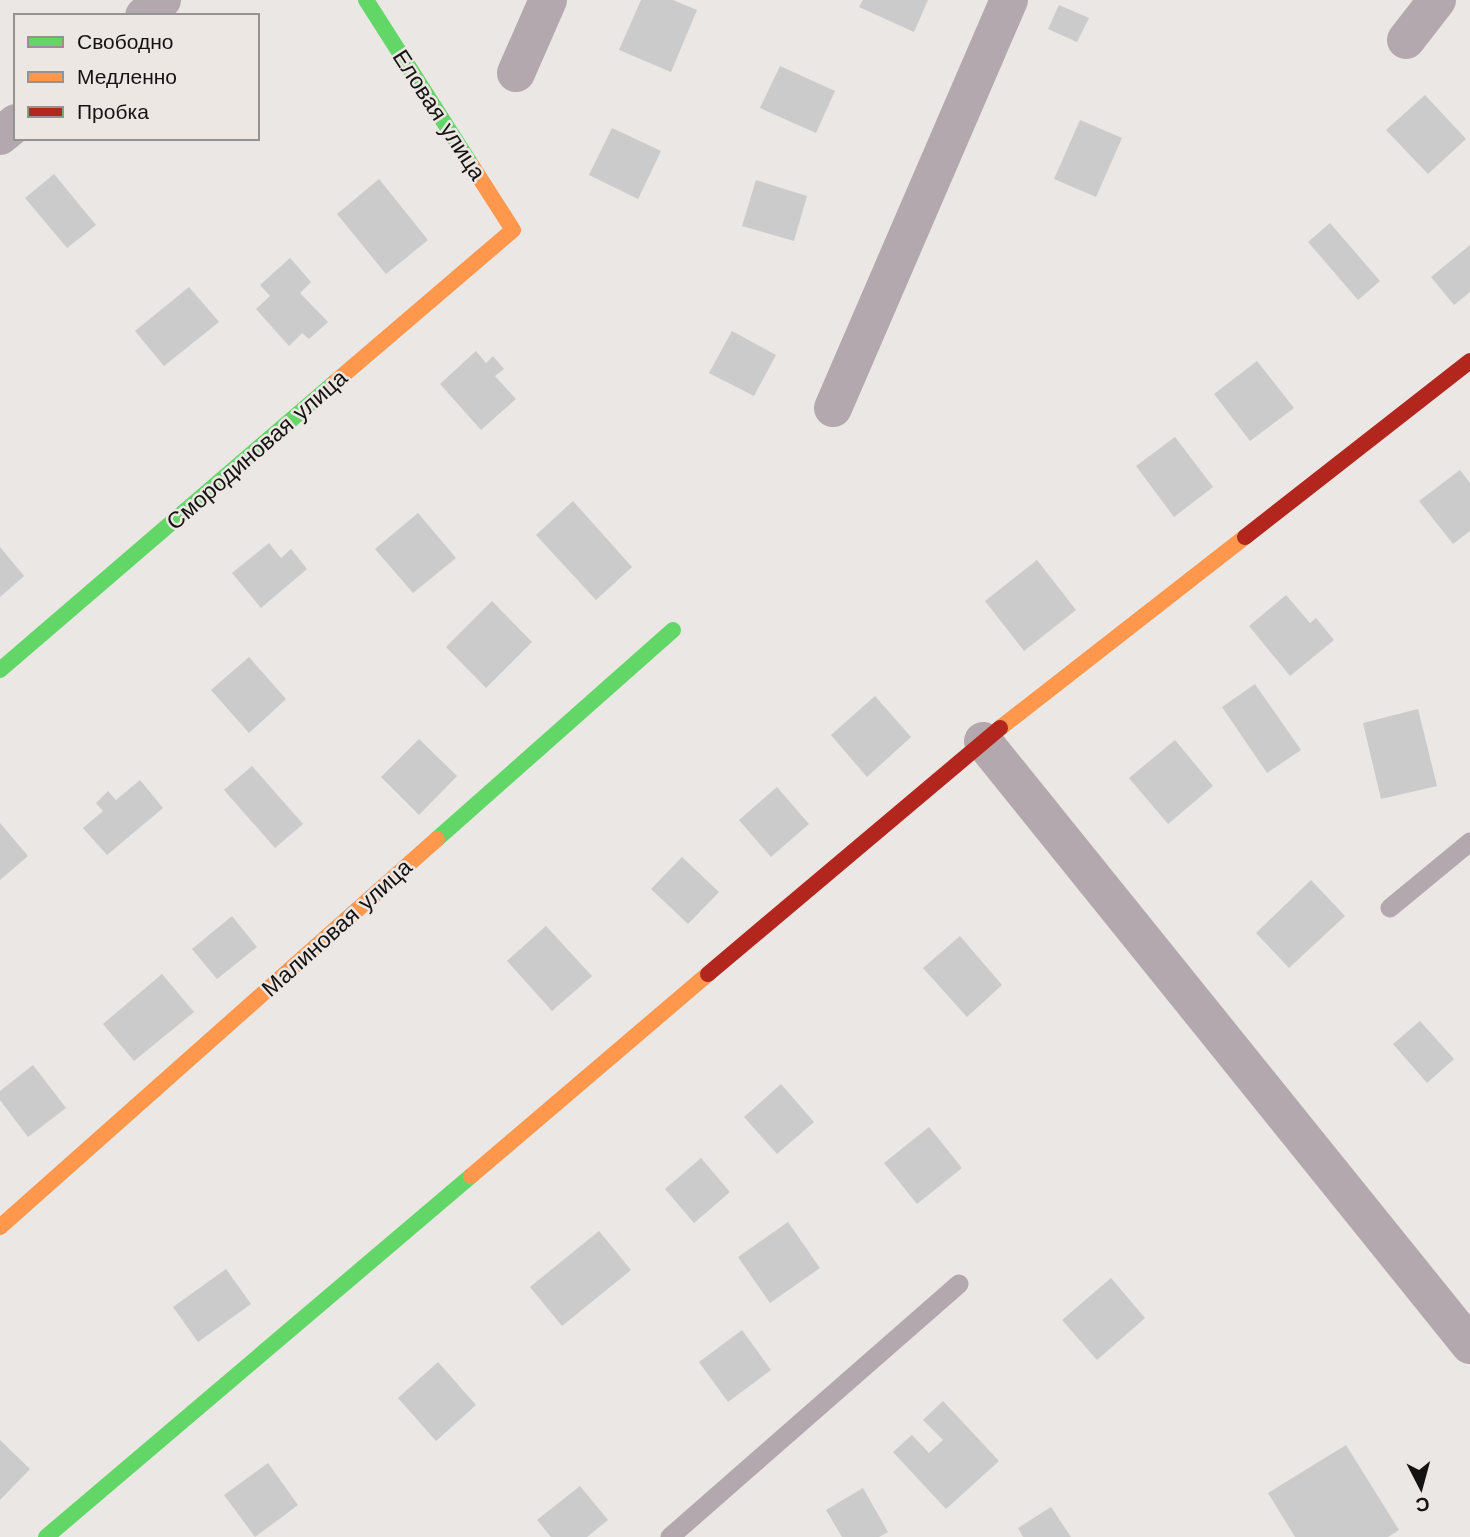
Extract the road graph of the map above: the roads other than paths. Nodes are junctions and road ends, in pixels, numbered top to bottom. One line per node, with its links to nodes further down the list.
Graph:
1 (162, 0): 6 (street)
2 (366, 0): 11 (street, Еловая улица)
3 (548, 0): 8 (street)
4 (1009, 0): 13 (street)
5 (1437, 0): 7 (street)
6 (146, 14)
7 (1406, 40)
8 (516, 73)
9 (14, 125): 10 (street)
10 (0, 136)
11 (513, 230): 15 (street, Смородиновая улица)
12 (1470, 361): 16 (street)
13 (833, 408)
14 (673, 630): 19 (street, Малиновая улица)
15 (0, 670)
16 (983, 741): 21 (street); 22 (street)
17 (1470, 842): 18 (lane)
18 (1390, 908)
19 (0, 1227)
20 (959, 1284): 23 (lane)
21 (1470, 1345)
22 (46, 1537)
23 (670, 1537)

